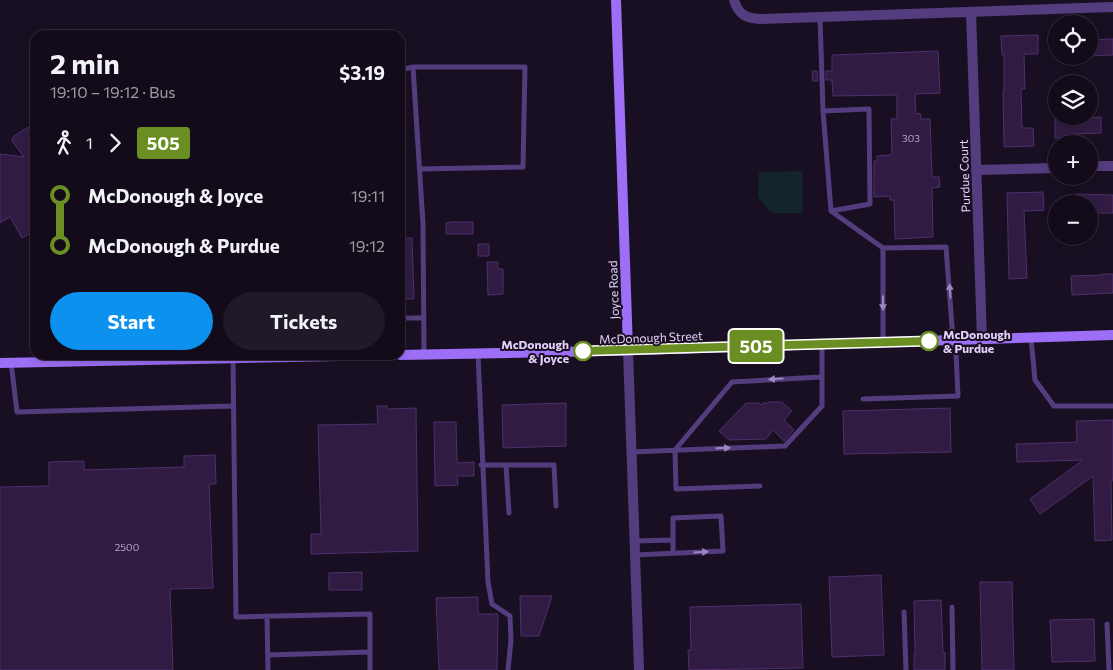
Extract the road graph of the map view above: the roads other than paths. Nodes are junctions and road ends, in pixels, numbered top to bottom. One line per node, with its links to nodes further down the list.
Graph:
1 (616, 0): 24 (street, Joyce Road)
2 (734, 0): 5 (street)
3 (1113, 7): 4 (street)
4 (971, 12): 5 (street); 13 (street, Purdue Court)
5 (820, 17): 8 (lane)
6 (413, 67): 7 (lane); 12 (lane); 12 (lane)
7 (405, 69)
8 (823, 111): 14 (lane); 14 (lane)
9 (1098, 166): 10 (street)
10 (1113, 166)
11 (1048, 168): 13 (street)
12 (420, 169): 17 (lane)
13 (976, 170): 20 (street, Purdue Court)
14 (831, 211): 15 (lane)
15 (883, 248): 21 (lane, one-way to 15); 22 (lane, one-way to 22)
16 (405, 318): 17 (lane)
17 (424, 318): 26 (lane)
18 (1113, 335): 19 (street, McDonough Street)
19 (1031, 338): 20 (street, McDonough Street); 35 (lane)
20 (982, 339): 21 (street, McDonough Street)
21 (953, 340): 22 (street, McDonough Street); 33 (lane)
22 (883, 342): 23 (street, McDonough Street)
23 (822, 344): 24 (street, McDonough Street); 32 (lane)
24 (628, 350): 25 (street, McDonough Street); 37 (street, Joyce Road)
25 (478, 353): 26 (street, McDonough Street); 38 (lane)
26 (424, 354): 27 (street, McDonough Street)
27 (405, 355)
28 (60, 360): 31 (street)
29 (233, 360): 34 (lane)
30 (0, 362): 31 (street)
31 (11, 362): 34 (lane)
32 (821, 377): 36 (lane, one-way to 36); 36 (lane, one-way to 32)
33 (863, 399)
34 (233, 406): 49 (lane)
35 (1113, 406)
36 (674, 450): 37 (lane); 40 (lane)
37 (631, 452): 44 (street, Joyce Road)
38 (481, 465): 39 (lane); 55 (lane)
39 (506, 465): 41 (lane); 42 (lane)
40 (760, 486)
41 (556, 506)
42 (509, 513)
43 (672, 540): 44 (lane); 45 (lane); 45 (lane, one-way to 43)
44 (634, 541): 46 (street, Joyce Road)
45 (673, 553): 46 (lane)
46 (635, 555): 56 (street, Joyce Road)
47 (952, 607): 58 (lane)
48 (904, 612): 57 (lane)
49 (267, 616): 51 (lane); 52 (lane)
50 (1107, 624): 59 (lane)
51 (370, 652): 52 (lane); 54 (lane)
52 (268, 655): 53 (lane)
53 (268, 670)
54 (370, 670)
55 (508, 670)
56 (639, 670)
57 (906, 670)
58 (953, 670)
59 (1109, 670)

